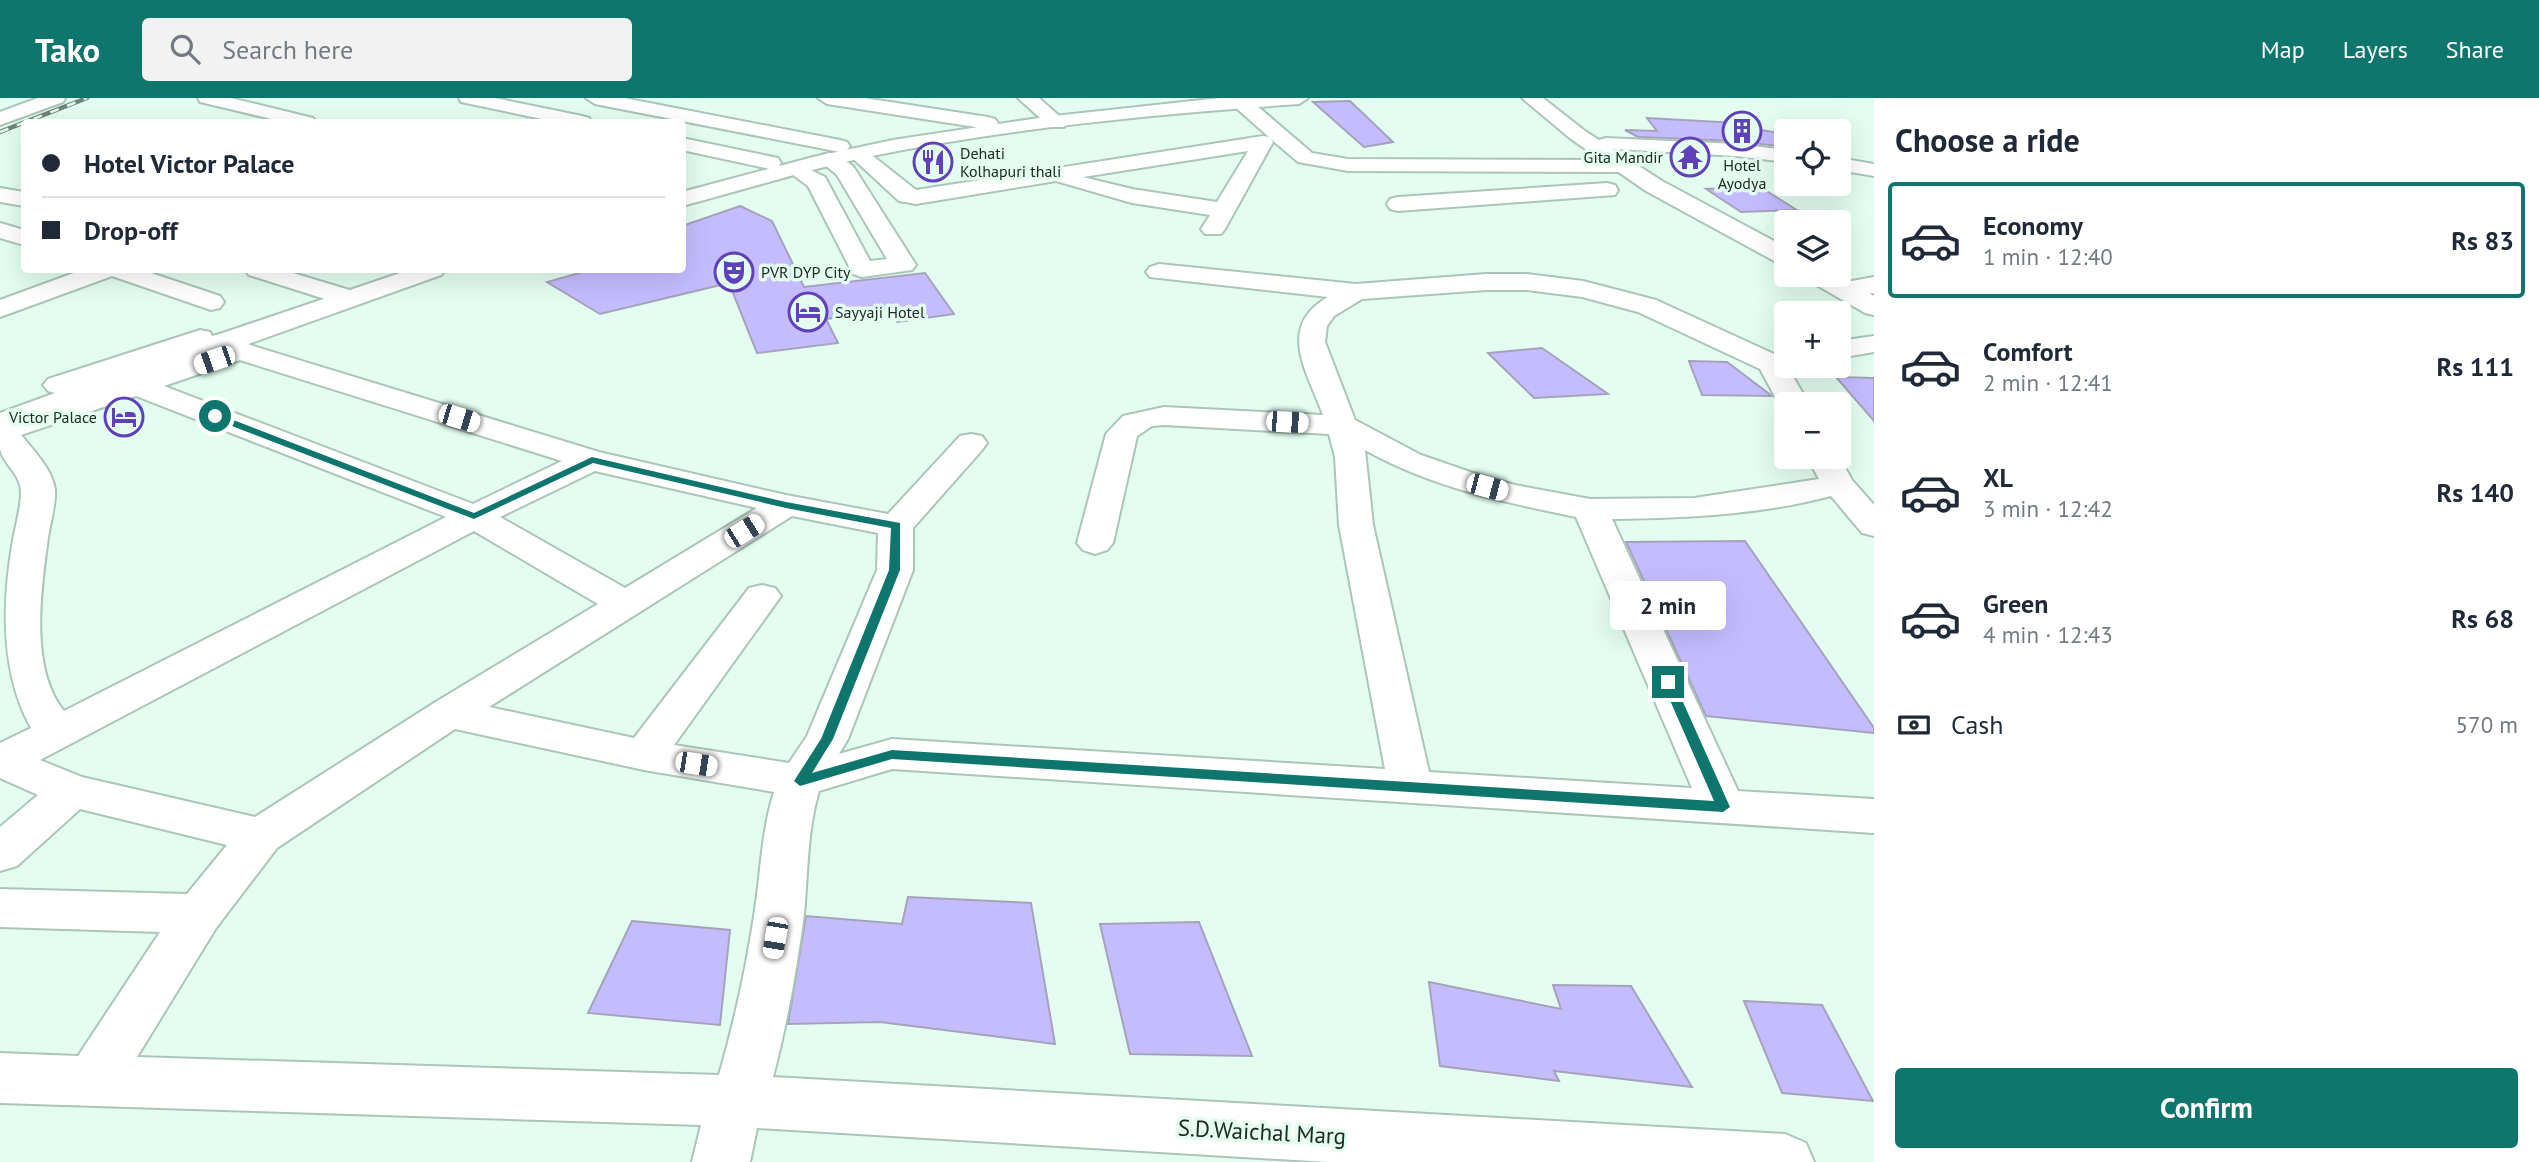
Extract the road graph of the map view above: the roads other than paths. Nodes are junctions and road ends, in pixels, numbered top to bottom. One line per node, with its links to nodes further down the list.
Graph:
1 (56, 98): 15 (main road)
2 (207, 98): 14 (main road)
3 (264, 98): 14 (main road)
4 (468, 98): 17 (main road)
5 (595, 98): 22 (main road)
6 (827, 98): 12 (main road)
7 (1027, 98): 18 (main road)
8 (1213, 98): 18 (main road)
9 (1299, 98): 13 (main road)
10 (1531, 98): 26 (main road)
11 (1562, 98): 20 (main road)
12 (863, 100): 19 (main road)
13 (1242, 103): 18 (main road); 25 (main road)
14 (240, 106): 16 (main road)
15 (0, 119)
16 (294, 119)
17 (568, 119)
18 (1053, 120): 19 (main road); 22 (main road)
19 (988, 123): 22 (main road)
20 (1606, 144): 23 (main road); 40 (main road)
21 (686, 145): 24 (main road)
22 (842, 153): 24 (main road); 28 (main road); 28 (main road); 30 (main road)
23 (1774, 154)
24 (770, 163): 32 (main road)
25 (1359, 165): 26 (main road); 31 (main road)
26 (1624, 166): 41 (main road)
27 (1851, 166): 29 (main road)
28 (796, 169): 36 (main road)
29 (1874, 170)
30 (1055, 175): 30 (main road)
31 (1495, 180)
32 (686, 187)
33 (1620, 189): 37 (main road)
34 (0, 195): 35 (main road)
35 (21, 198)
36 (686, 198)
37 (1398, 204)
38 (0, 230): 39 (main road)
39 (21, 237)
40 (1774, 243)
41 (1774, 250)
42 (1159, 272): 49 (main road)
43 (96, 273): 53 (main road)
44 (128, 273): 51 (main road)
45 (268, 273): 50 (main road)
46 (390, 273): 50 (main road)
47 (421, 273): 50 (main road)
48 (1838, 287): 52 (main road)
49 (1356, 292): 57 (main road); 60 (main road)
50 (340, 295): 54 (main road)
51 (211, 302)
52 (1874, 307)
53 (0, 309)
54 (221, 344): 58 (main road); 59 (main road); 62 (main road)
55 (1874, 344): 56 (main road)
56 (1851, 348)
57 (1774, 359)
58 (137, 386): 59 (main road); 66 (main road)
59 (0, 421): 73 (main road)
60 (1342, 425): 65 (main road); 69 (main road); 77 (main road)
61 (971, 443): 67 (main road)
62 (592, 460): 64 (main road); 66 (main road)
63 (1830, 470): 65 (main road); 68 (main road)
64 (786, 505): 67 (main road); 71 (main road)
65 (1590, 509): 79 (main road)
66 (474, 516): 71 (main road); 73 (main road)
67 (896, 526): 76 (main road)
68 (1874, 526)
69 (1095, 543)
70 (762, 596): 74 (main road)
71 (627, 605): 72 (main road)
72 (449, 713): 74 (main road); 81 (main road)
73 (56, 731): 75 (main road)
74 (644, 755): 76 (main road)
75 (0, 762): 78 (main road)
76 (800, 781): 77 (main road); 87 (main road)
77 (1410, 787): 79 (main road)
78 (72, 791): 81 (main road); 82 (main road)
79 (1723, 807): 80 (main road)
80 (1874, 816)
81 (261, 836): 84 (main road)
82 (0, 853)
83 (0, 908): 84 (main road)
84 (199, 914): 86 (main road)
85 (0, 1078): 86 (main road, S.D.Waichal Marg)
86 (92, 1081): 87 (main road, S.D.Waichal Marg)
87 (739, 1101): 88 (main road); 89 (main road, S.D.Waichal Marg)
88 (721, 1162)
89 (1771, 1162): 90 (main road, S.D.Waichal Marg)
90 (1785, 1162)

